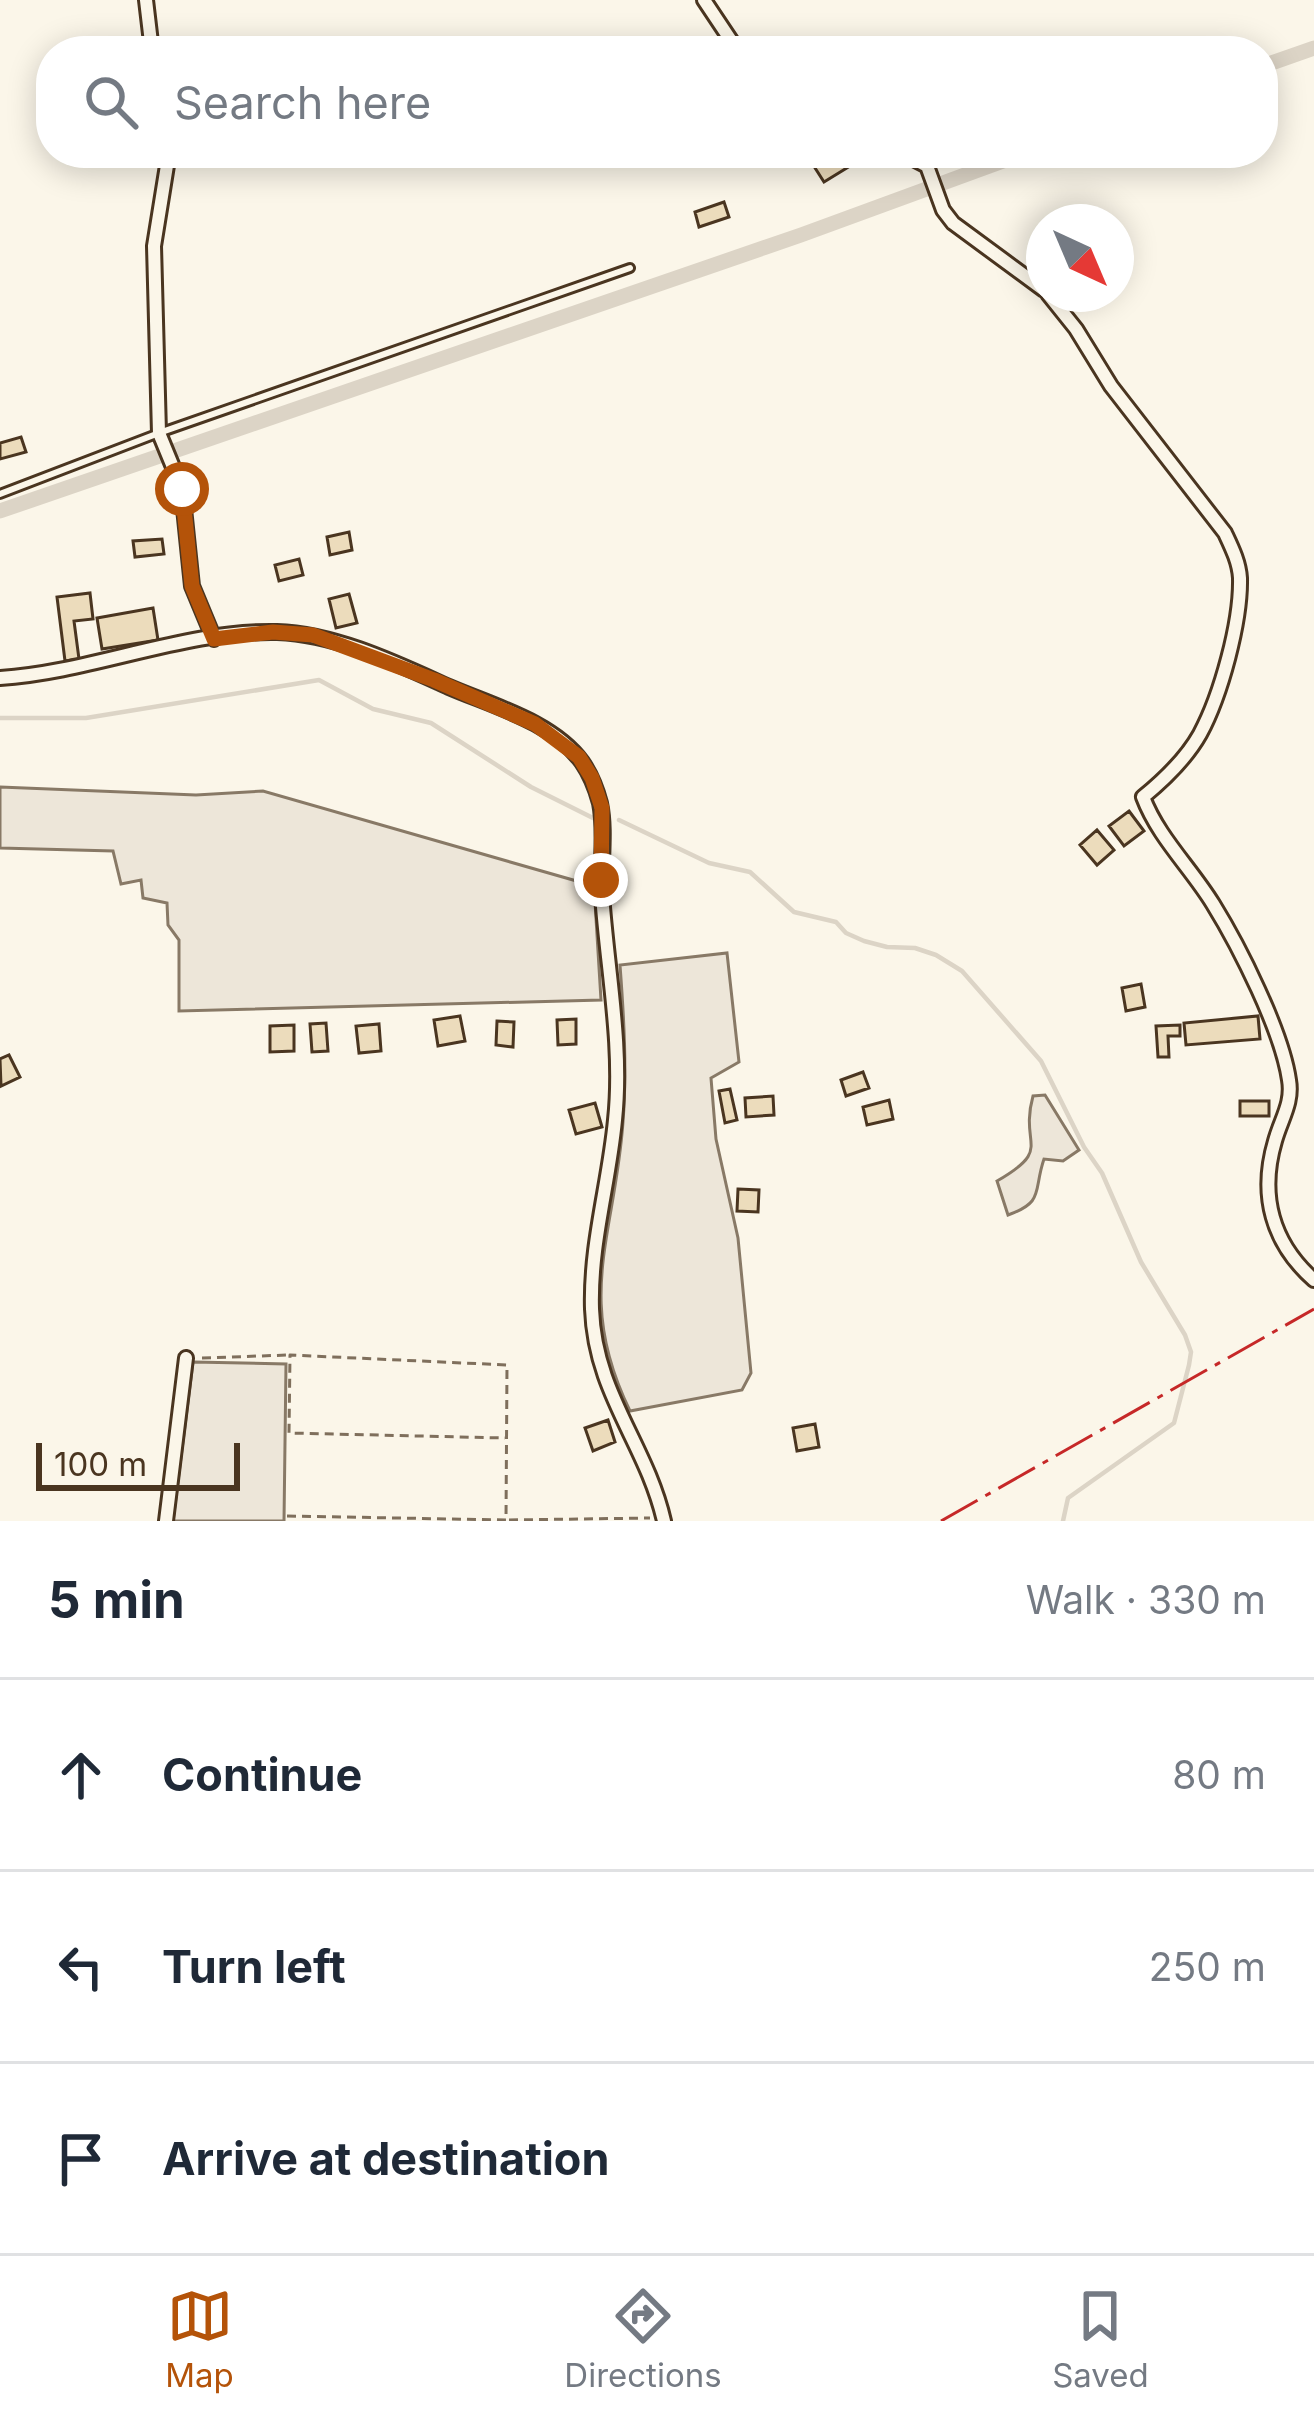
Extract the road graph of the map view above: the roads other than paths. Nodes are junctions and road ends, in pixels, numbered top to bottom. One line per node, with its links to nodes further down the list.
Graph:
1 (146, 0): 3 (street)
2 (704, 0): 4 (street)
3 (150, 36)
4 (728, 36)
5 (167, 168): 10 (street)
6 (929, 168): 8 (street)
7 (629, 268): 10 (lane)
8 (1026, 277)
9 (1062, 312): 14 (street)
10 (159, 433): 11 (lane); 12 (street)
11 (0, 494)
12 (214, 639): 13 (street); 16 (street)
13 (0, 678)
14 (1314, 1280)
15 (186, 1358): 17 (street)
16 (664, 1520)
17 (166, 1521)

